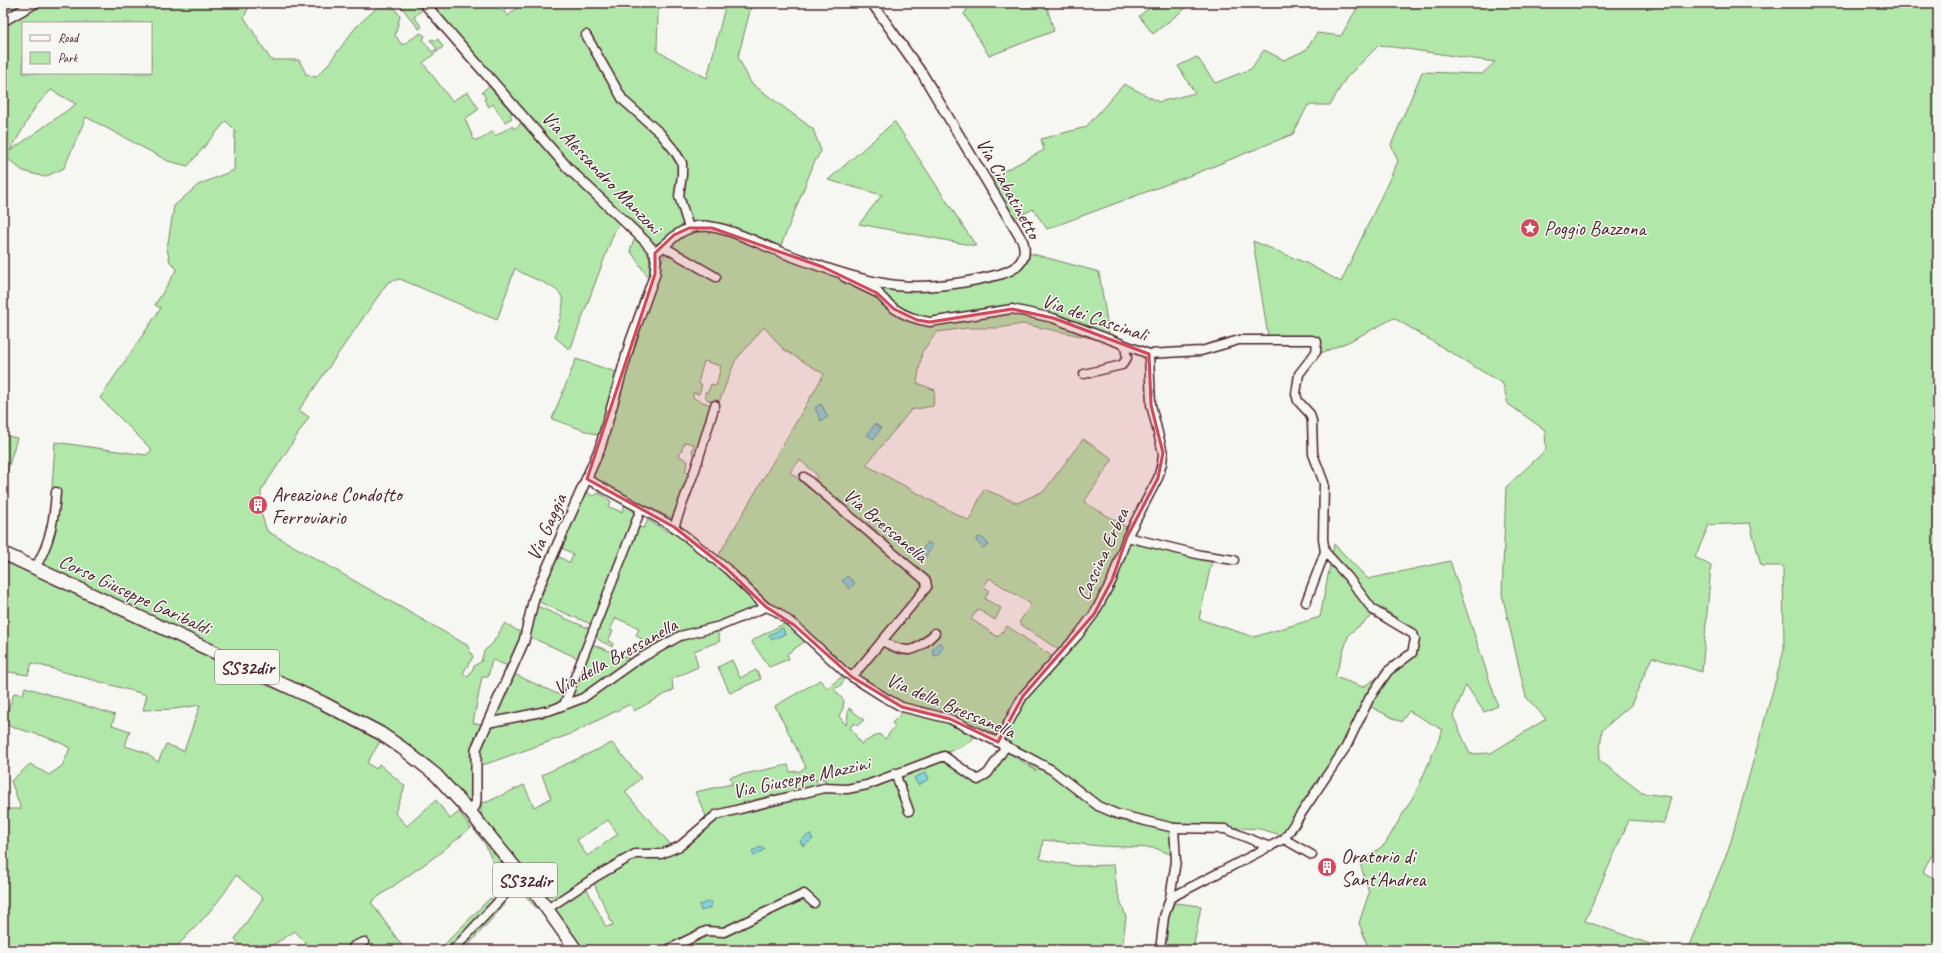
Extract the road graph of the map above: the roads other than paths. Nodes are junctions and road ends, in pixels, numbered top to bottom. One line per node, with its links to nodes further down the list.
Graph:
1 (35, 3): 4 (street)
2 (424, 3): 8 (street, Via Alessandro Manzoni)
3 (872, 3): 11 (street, Via Ciabatinetto)
4 (3, 21)
5 (586, 35): 6 (street, Via Alessandro Manzoni)
6 (688, 228): 7 (street, Via Alessandro Manzoni); 9 (street, Via Ciabatinetto)
7 (664, 246): 8 (street, Via Alessandro Manzoni); 10 (street)
8 (655, 253): 18 (street, Via Gaggia)
9 (823, 267): 11 (street, Via Ciabatinetto); 12 (street, Via dei Cascinali)
10 (716, 276)
11 (871, 281): 12 (street, Via dei Cascinali)
12 (877, 293): 13 (street, Via dei Cascinali)
13 (1125, 346): 14 (street, Via dei Cascinali); 15 (street)
14 (1148, 354): 22 (street, Cascina Erbea); 23 (street, Via dei Cascinali)
15 (1084, 374)
16 (715, 405): 21 (street)
17 (804, 477): 30 (street, Via Bressanella)
18 (587, 479): 20 (street); 33 (street, Via Gaggia)
19 (56, 492): 26 (street)
20 (641, 509): 21 (street); 32 (street)
21 (674, 527): 28 (street)
22 (1127, 537): 25 (street); 34 (street, Cascina Erbea)
23 (1325, 552): 27 (street); 40 (street)
24 (3, 553): 26 (main road, Corso Giuseppe Garibaldi / SS32dir)
25 (1234, 560)
26 (36, 568): 38 (main road, Corso Giuseppe Garibaldi / SS32dir)
27 (1306, 602)
28 (766, 607): 31 (street, Via della Bressanella); 32 (street, Via della Bressanella)
29 (935, 633): 30 (street)
30 (882, 641): 31 (street, Via Bressanella)
31 (852, 677): 34 (street, Via della Bressanella)
32 (564, 705): 33 (street, Via della Bressanella)
33 (488, 723): 38 (street, Via Gaggia)
34 (998, 742): 35 (street, Via della Bressanella)
35 (1006, 746): 36 (street, Via Giuseppe Mazzini); 39 (street, Via della Bressanella)
36 (895, 773): 37 (street); 46 (street, Via Giuseppe Mazzini)
37 (909, 811)
38 (470, 812): 43 (main road, SS32dir)
39 (1174, 828): 41 (street, Via della Bressanella); 44 (street)
40 (1284, 839): 41 (street); 42 (street)
41 (1270, 847): 44 (street)
42 (1312, 855)
43 (522, 876): 46 (main road, SS32dir); 49 (street)
44 (1170, 898): 52 (street)
45 (815, 906): 51 (street)
46 (547, 909): 50 (main road, SS32dir)
47 (364, 942): 48 (street)
48 (352, 950)
49 (453, 950)
50 (576, 950)
51 (667, 950)
52 (1160, 950)

